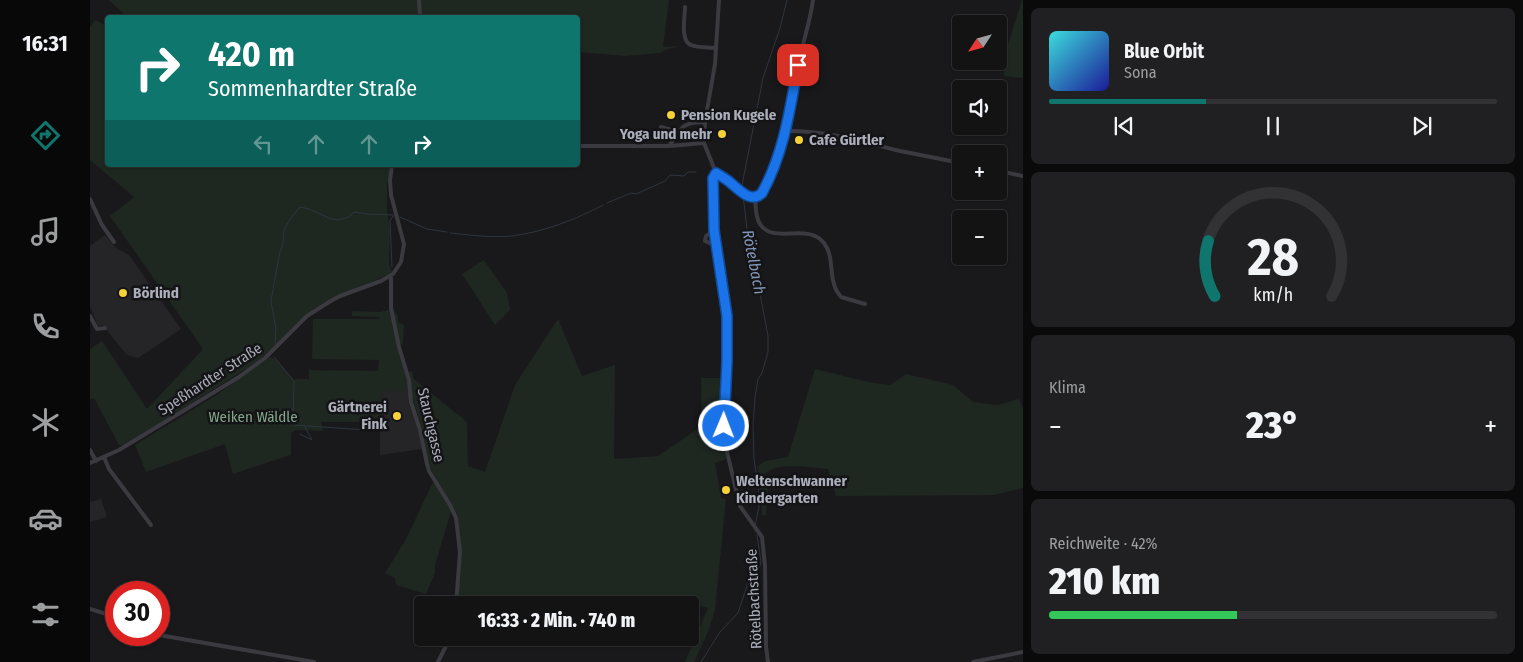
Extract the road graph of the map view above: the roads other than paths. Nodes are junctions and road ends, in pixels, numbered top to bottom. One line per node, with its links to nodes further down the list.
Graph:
1 (419, 0): 5 (street)
2 (719, 0): 6 (street)
3 (814, 0): 9 (street)
4 (685, 7): 6 (street)
5 (420, 15)
6 (715, 48): 7 (street)
7 (705, 122): 10 (street); 11 (street)
8 (661, 127): 10 (street)
9 (786, 131): 14 (street); 19 (street)
10 (679, 132): 13 (street)
11 (704, 143): 13 (street); 16 (street)
12 (580, 146): 13 (street)
13 (669, 146)
14 (952, 161)
15 (392, 167): 24 (street)
16 (716, 173): 19 (street); 21 (street, Rötelbachstraße)
17 (1007, 173): 18 (street)
18 (1023, 176)
19 (755, 198): 25 (street)
20 (90, 200): 22 (street)
21 (714, 230): 23 (street, Rötelbachstraße); 23 (street, Rötelbachstraße)
22 (114, 242)
23 (717, 246): 41 (street, Rötelbachstraße)
24 (391, 275): 29 (street, Speßhardter Straße); 33 (street, Stauchgasse)
25 (865, 304)
26 (90, 316): 27 (street)
27 (105, 328)
28 (90, 450): 30 (street)
29 (104, 457): 30 (street, Speßhardter Straße); 32 (street)
30 (96, 461): 31 (street, Speßhardter Straße)
31 (90, 463)
32 (151, 525)
33 (457, 596)
34 (90, 609): 35 (street)
35 (105, 614)
36 (170, 637): 39 (street)
37 (446, 646): 40 (street)
38 (1023, 652): 42 (street)
39 (314, 662)
40 (438, 662)
41 (768, 662)
42 (973, 662)

